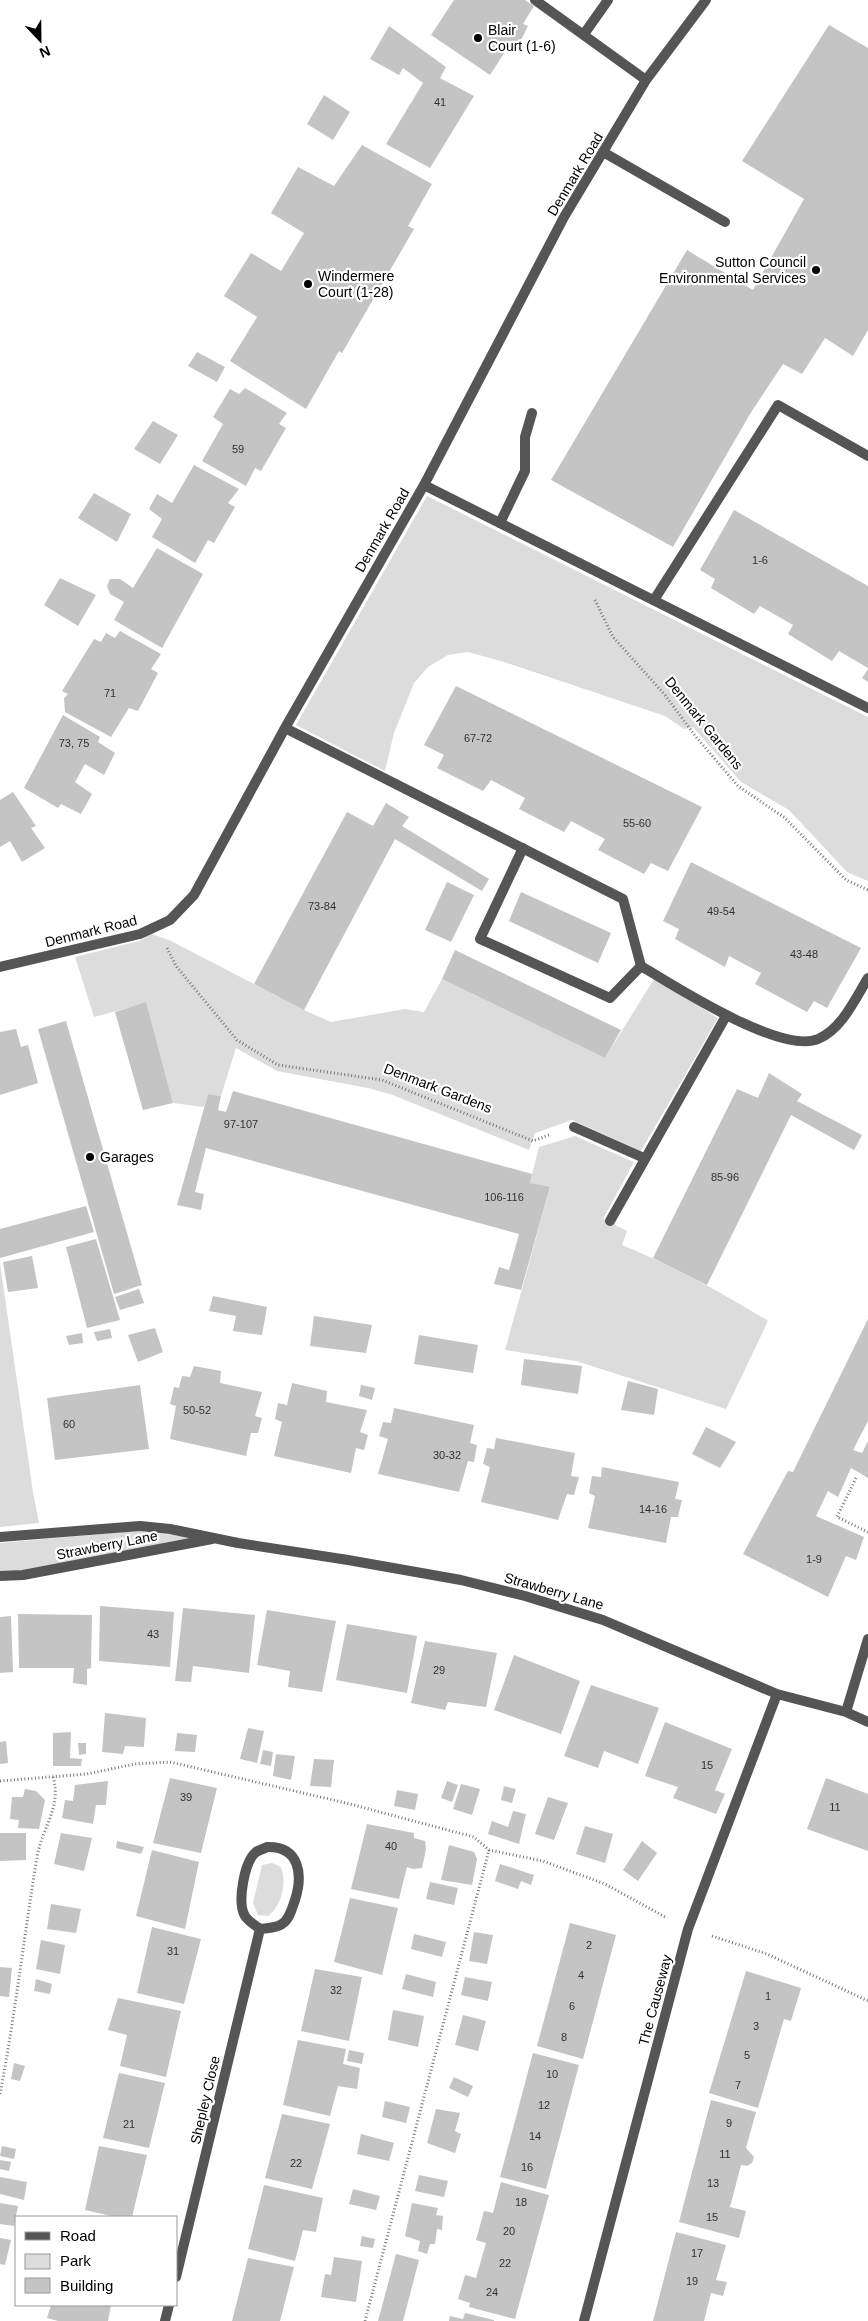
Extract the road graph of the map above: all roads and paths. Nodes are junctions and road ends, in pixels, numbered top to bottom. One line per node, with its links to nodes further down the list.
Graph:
1 (536, 0): 4 (street)
2 (608, 0): 4 (street)
3 (706, 0): 5 (street, Denmark Road)
4 (584, 34): 5 (street)
5 (646, 80): 6 (street, Denmark Road)
6 (603, 152): 7 (street); 10 (street, Denmark Road)
7 (726, 222)
8 (532, 413): 11 (street)
9 (868, 456): 13 (street)
10 (424, 485): 11 (street); 15 (street, Denmark Road)
11 (500, 523): 12 (street)
12 (576, 561): 13 (street); 17 (path, Denmark Gardens)
13 (654, 600): 14 (street)
14 (868, 708)
15 (285, 728): 16 (street); 18 (street, Denmark Road)
16 (523, 848): 19 (street); 19 (street)
17 (868, 890)
18 (157, 926): 20 (street, Denmark Road); 23 (path, Denmark Gardens)
19 (641, 966): 22 (street)
20 (0, 967)
21 (868, 978): 22 (street)
22 (726, 1016): 24 (street)
23 (574, 1126): 24 (street)
24 (644, 1158): 25 (street)
25 (610, 1221)
26 (856, 1478): 27 (path)
27 (868, 1532)
28 (0, 1537): 29 (street, Strawberry Lane)
29 (218, 1538): 30 (street, Strawberry Lane); 32 (street, Strawberry Lane)
30 (0, 1576)
31 (868, 1639): 33 (street)
32 (777, 1694): 33 (street, Strawberry Lane); 39 (street, The Causeway)
33 (846, 1712): 34 (street, Strawberry Lane)
34 (868, 1722)
35 (53, 1777): 36 (path); 37 (path); 41 (path)
36 (0, 1781)
37 (489, 1850): 39 (path); 45 (path)
38 (260, 1929): 38 (street); 42 (street, Shepley Close)
39 (688, 1929): 40 (path); 46 (street, The Causeway)
40 (868, 2000)
41 (0, 2094)
42 (178, 2269)
43 (169, 2306): 44 (street)
44 (165, 2321)
45 (365, 2321)
46 (584, 2321)

